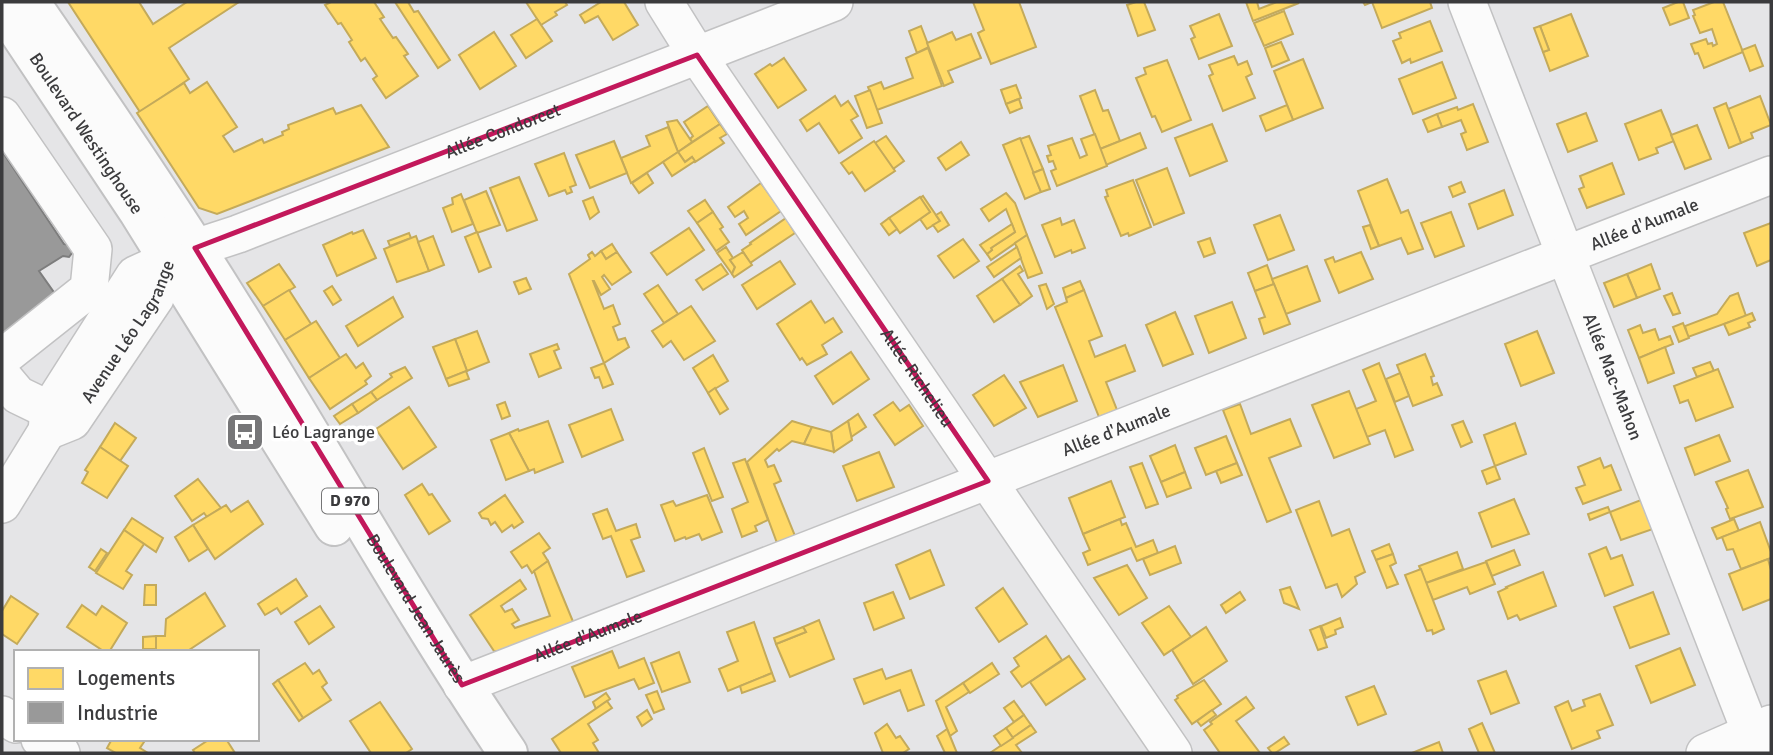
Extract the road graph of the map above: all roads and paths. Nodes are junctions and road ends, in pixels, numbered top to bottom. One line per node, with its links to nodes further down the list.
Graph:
1 (30, 2): 9 (main road, Boulevard Westinghouse / D 970)
2 (664, 2): 6 (street, Allée Richelieu)
3 (834, 2): 6 (street, Allée Condorcet)
4 (1467, 2): 10 (street, Allée Mac-Mahon)
5 (2, 7): 9 (main road, Boulevard Westinghouse / D 970)
6 (697, 55): 9 (street, Allée Condorcet); 14 (street, Allée Richelieu)
7 (2, 116): 11 (street)
8 (1771, 174): 10 (street, Allée d'Aumale)
9 (182, 254): 13 (street, Avenue Léo Lagrange); 16 (main road, Boulevard Jean Jaurès / D 970); 20 (main road, Boulevard Jean Jaurès / D 970)
10 (1565, 255): 14 (street, Allée d'Aumale); 17 (street, Allée Mac-Mahon)
11 (2, 358)
12 (2, 376): 13 (street)
13 (48, 421): 15 (street, Avenue Léo Lagrange)
14 (988, 481): 16 (street, Allée d'Aumale); 22 (street, Allée Richelieu)
15 (6, 488)
16 (462, 685): 21 (main road, Boulevard Jean Jaurès / D 970)
17 (1760, 737): 23 (street)
18 (43, 741): 19 (street)
19 (61, 753)
20 (477, 753)
21 (508, 753)
22 (1173, 753)
23 (1705, 753)

